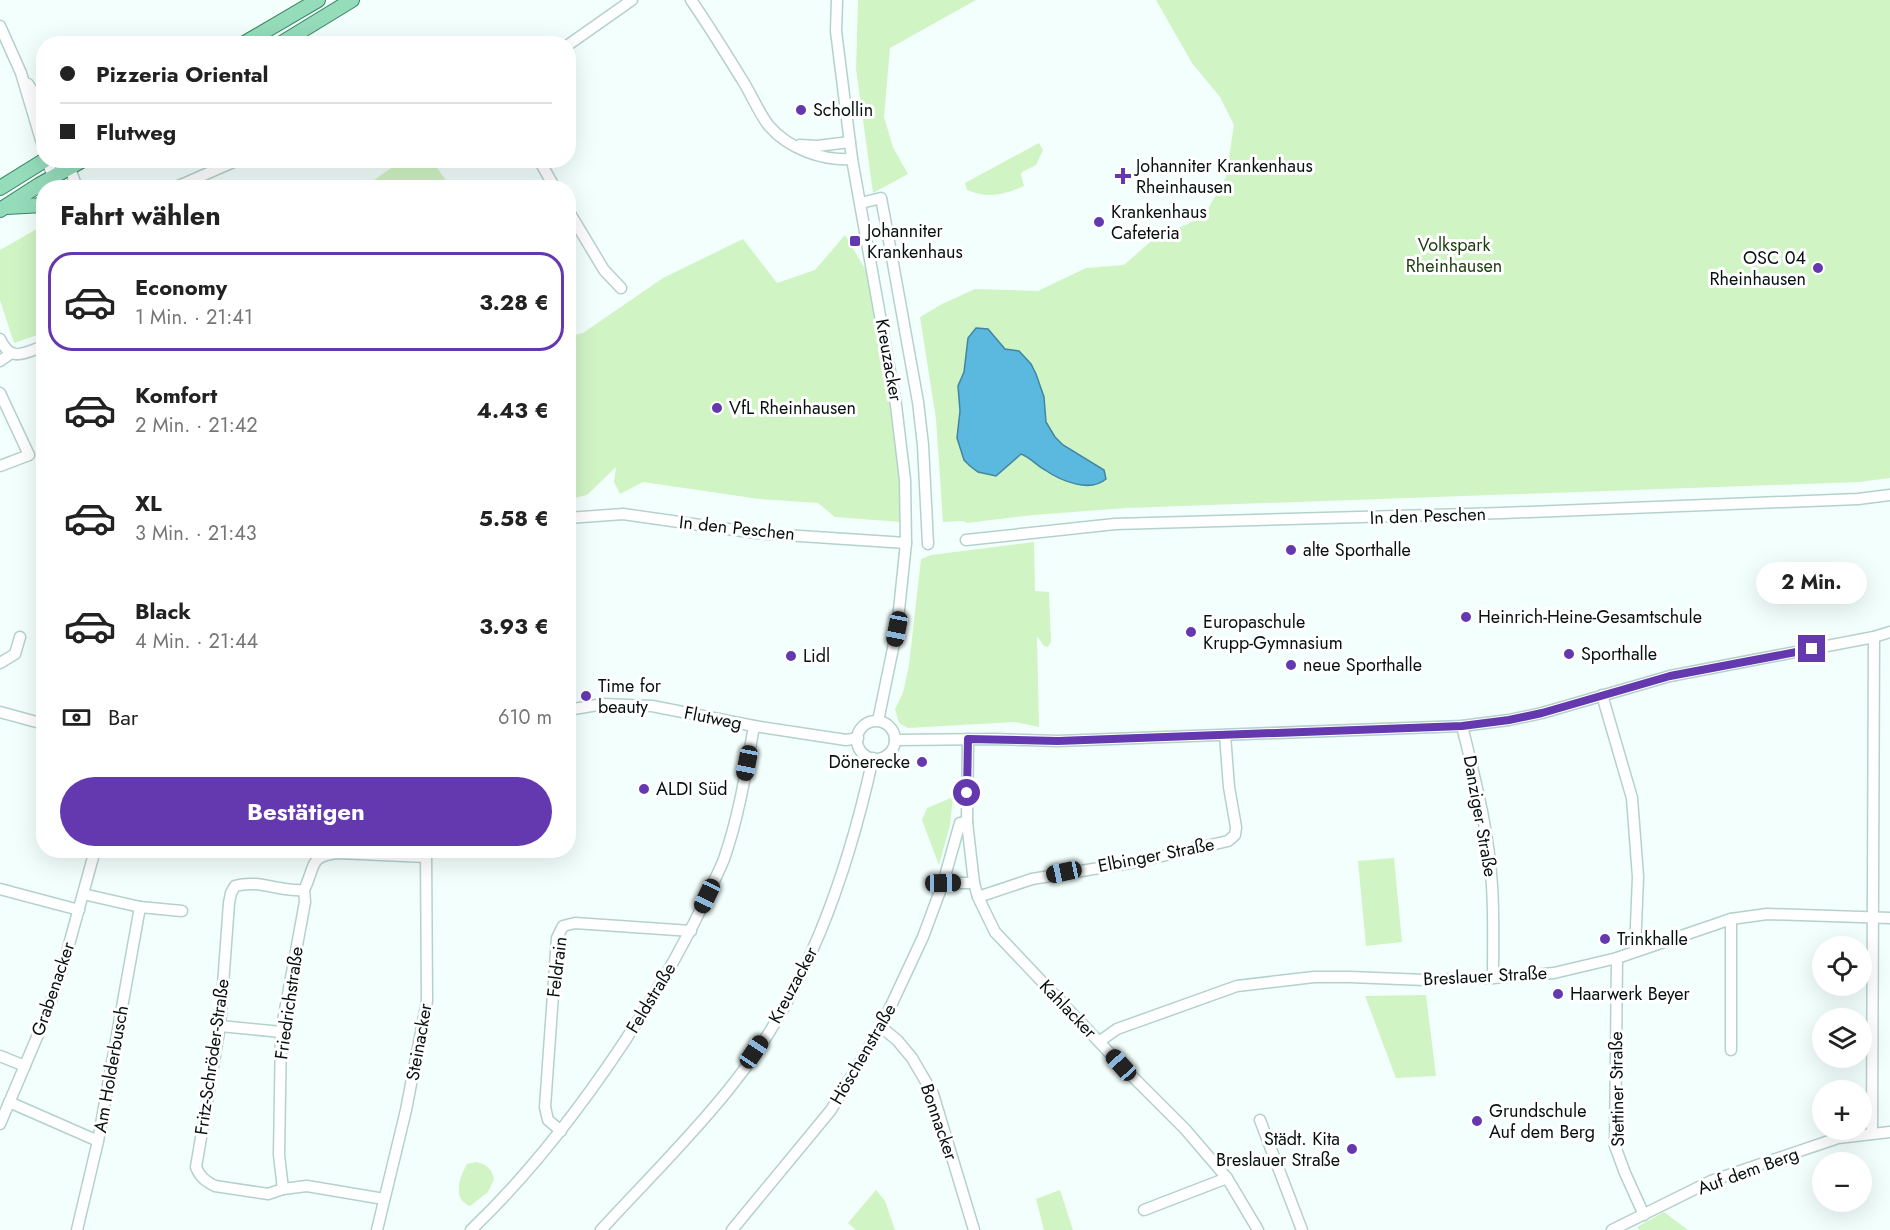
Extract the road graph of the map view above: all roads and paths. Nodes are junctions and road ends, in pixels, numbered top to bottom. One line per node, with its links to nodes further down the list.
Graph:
1 (318, 0): 7 (main road)
2 (352, 0): 8 (main road)
3 (632, 0): 9 (street)
4 (691, 0): 14 (street)
5 (837, 0): 13 (street, Kreuzacker)
6 (0, 26): 10 (street)
7 (257, 36)
8 (293, 36)
9 (576, 39)
10 (21, 73): 11 (street); 12 (street)
11 (36, 98)
12 (36, 123)
13 (850, 141): 14 (street); 15 (street, Kreuzacker)
14 (794, 145): 15 (street)
15 (852, 159): 21 (street, Kreuzacker)
16 (36, 166): 19 (main road)
17 (219, 168): 18 (street)
18 (192, 180)
19 (0, 188)
20 (36, 191): 23 (main road)
21 (861, 203): 24 (street); 25 (street, Kreuzacker)
22 (36, 206): 23 (main road)
23 (2, 208)
24 (885, 219): 25 (street); 38 (street)
25 (864, 222): 37 (street, Kreuzacker)
26 (576, 223): 27 (street)
27 (621, 288)
28 (0, 339): 30 (street)
29 (36, 349): 30 (street)
30 (10, 354): 31 (street)
31 (0, 361)
32 (0, 393): 33 (street)
33 (0, 466)
34 (1890, 495): 36 (street, In den Peschen)
35 (576, 517): 37 (street, In den Peschen)
36 (966, 540)
37 (906, 543): 46 (street, Kreuzacker)
38 (927, 544)
39 (1890, 632): 41 (street)
40 (20, 637): 42 (street)
41 (1874, 637): 43 (street); 68 (street)
42 (0, 663)
43 (1602, 695): 49 (street); 72 (street)
44 (576, 709): 48 (street, Flutweg)
45 (0, 712): 47 (street)
46 (878, 721): 51 (street); 53 (street)
47 (36, 722)
48 (754, 726): 51 (street, Flutweg); 71 (street, Feldstraße)
49 (1462, 726): 50 (street); 74 (street, Danziger Straße)
50 (1226, 735): 52 (street); 64 (street, Elbinger Straße)
51 (858, 738): 54 (street)
52 (968, 739): 53 (street); 55 (street, Kahlacker)
53 (895, 740): 54 (street)
54 (873, 758): 98 (street, Kreuzacker)
55 (967, 822): 59 (street, Kahlacker); 60 (street, Kahlacker)
56 (93, 858): 63 (street, Grabenacker)
57 (318, 858): 62 (street, Friedrichstraße)
58 (426, 858): 92 (street, Steinacker)
59 (943, 883): 60 (street); 76 (street, Höschenstraße)
60 (974, 883): 64 (street, Kahlacker)
61 (0, 889): 66 (street)
62 (304, 890): 75 (street, Fritz-Schröder-Straße); 77 (street, Friedrichstraße)
63 (84, 894): 65 (street); 66 (street, Grabenacker)
64 (978, 897): 78 (street, Kahlacker)
65 (140, 907): 67 (street); 89 (street, Am Holderbusch)
66 (79, 910): 81 (street, Grabenacker)
67 (182, 911)
68 (1874, 916): 69 (street, Breslauer Straße); 70 (street, Breslauer Straße); 87 (street)
69 (1890, 918)
70 (1731, 919): 72 (street, Breslauer Straße); 79 (street)
71 (691, 930): 85 (street, Feldstraße); 85 (street, Feldrain)
72 (1635, 950): 73 (street, Breslauer Straße)
73 (1617, 958): 74 (street, Breslauer Straße); 94 (street, Stettiner Straße)
74 (1493, 978): 78 (street, Breslauer Straße)
75 (220, 1026): 77 (street); 91 (street, Fritz-Schröder-Straße)
76 (881, 1027): 99 (street, Höschenstraße); 100 (street, Bonnacker)
77 (281, 1032): 91 (street, Friedrichstraße)
78 (1100, 1041): 90 (street, Kahlacker)
79 (1731, 1050)
80 (0, 1056): 81 (street)
81 (25, 1066): 82 (street, Grabenacker)
82 (9, 1102): 84 (street, Grabenacker); 89 (street)
83 (1260, 1120): 102 (street)
84 (0, 1124)
85 (561, 1131): 97 (street, Feldstraße)
86 (1890, 1132): 87 (street, Auf dem Berg)
87 (1872, 1133)
88 (1832, 1140): 94 (street, Auf dem Berg)
89 (98, 1141): 95 (street, Am Holderbusch)
90 (1227, 1178): 93 (street); 101 (street, Kahlacker)
91 (283, 1189): 92 (street)
92 (384, 1199): 96 (street, Steinacker)
93 (1144, 1210)
94 (1644, 1215): 103 (street, Auf dem Berg)
95 (77, 1230)
96 (377, 1230)
97 (471, 1230)
98 (601, 1230)
99 (732, 1230)
100 (974, 1230)
101 (1258, 1230)
102 (1302, 1230)
103 (1612, 1230)

